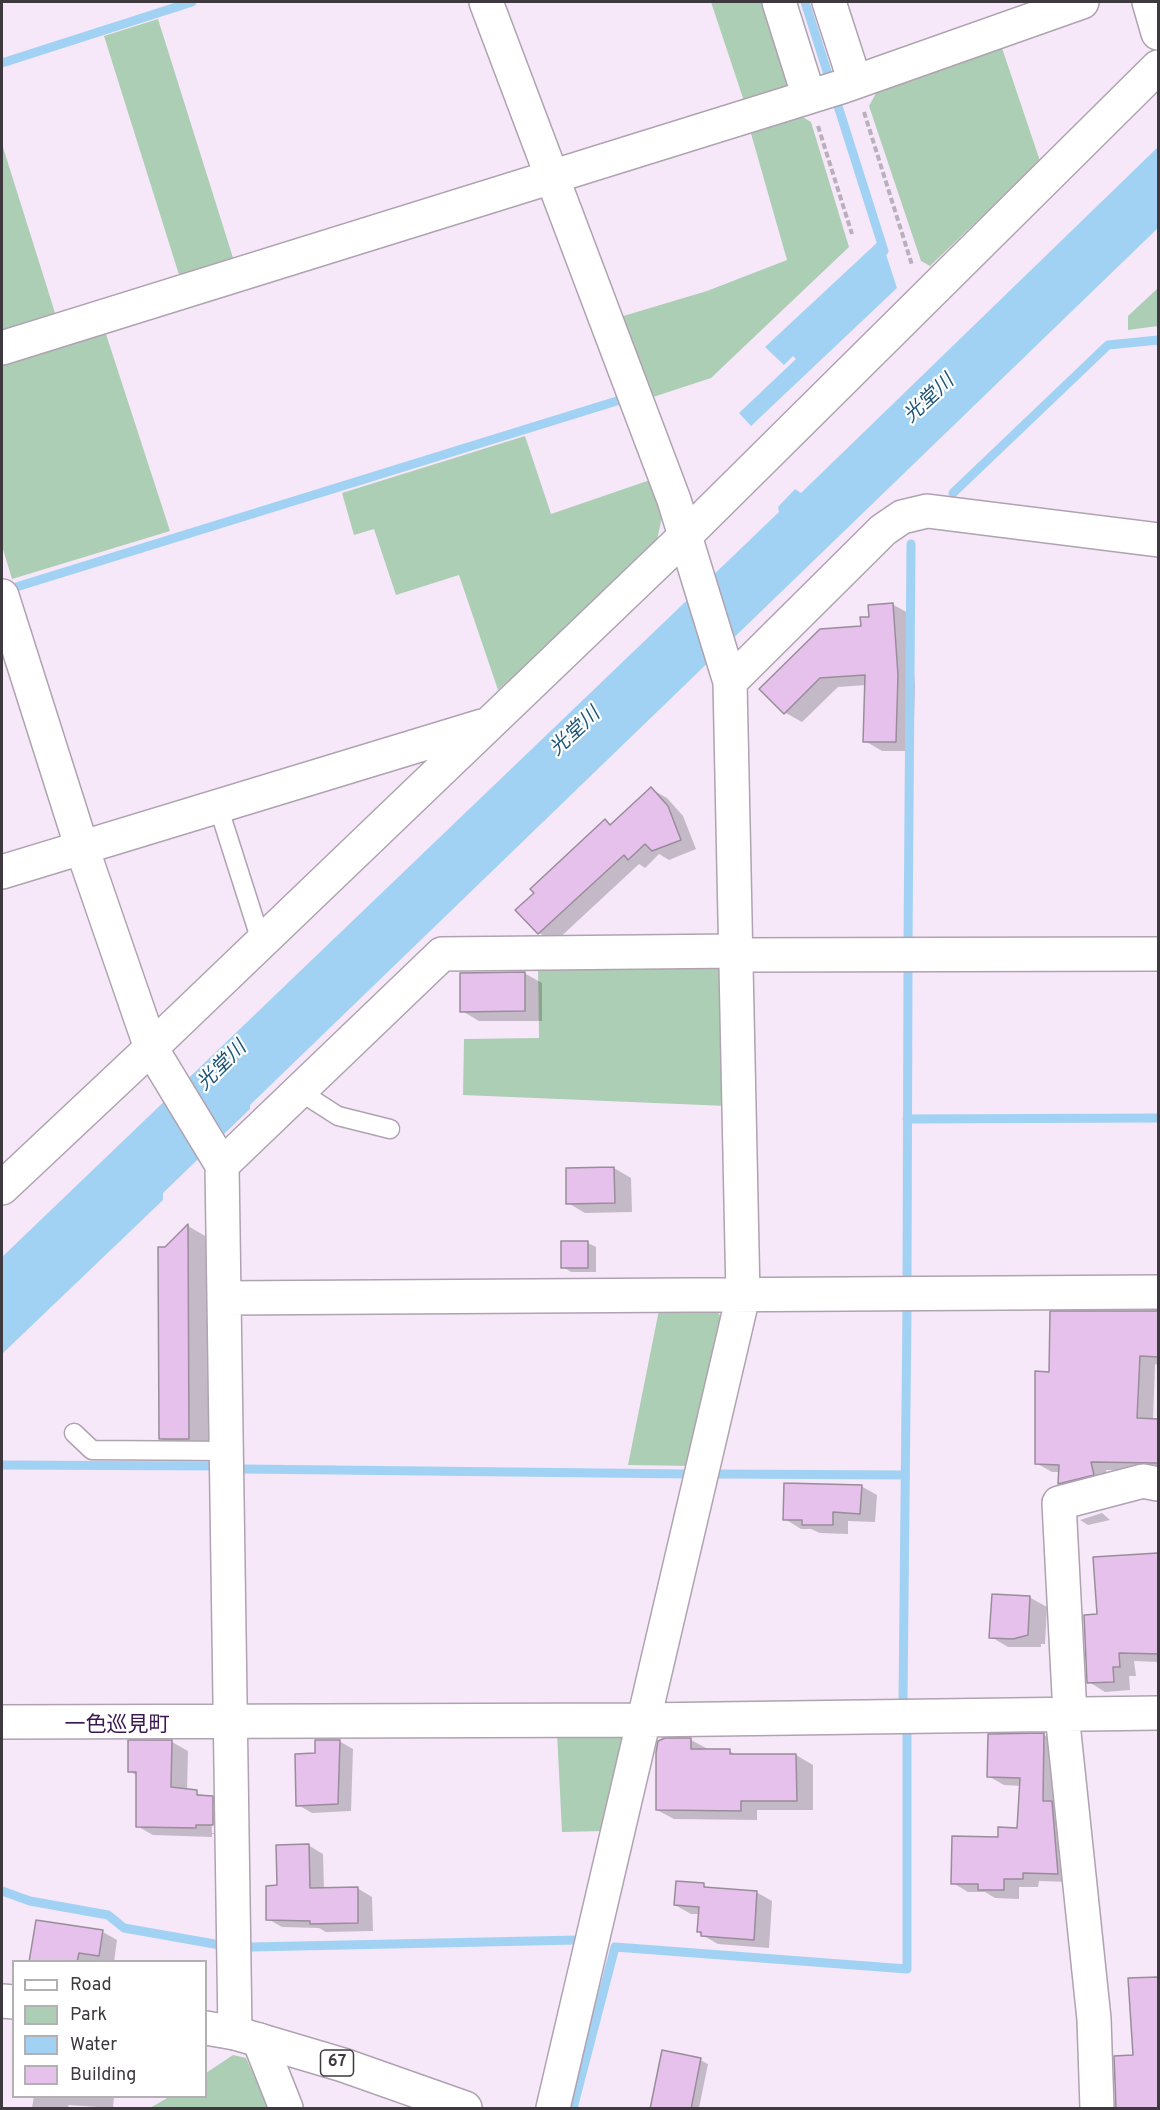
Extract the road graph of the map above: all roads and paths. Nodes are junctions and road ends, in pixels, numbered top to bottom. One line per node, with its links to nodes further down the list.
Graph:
1 (486, 2): 9 (street)
2 (779, 2): 8 (street)
3 (830, 2): 8 (street)
4 (1083, 2): 8 (street)
5 (1149, 2): 6 (street)
6 (1158, 33)
7 (1158, 67): 11 (street)
8 (831, 90): 9 (street); 10 (path); 11 (path)
9 (552, 176): 12 (street); 14 (street)
10 (852, 234)
11 (933, 291): 14 (street)
12 (2, 348)
13 (1158, 540): 16 (street)
14 (688, 550): 16 (street); 17 (street)
15 (2, 596): 19 (street)
16 (729, 678): 22 (street)
17 (489, 724): 18 (street); 21 (street)
18 (218, 806): 19 (street); 21 (lane)
19 (82, 848): 20 (street); 24 (street)
20 (2, 872)
21 (261, 941): 24 (street)
22 (737, 953): 23 (street); 25 (street); 30 (street)
23 (1158, 954)
24 (158, 1059): 27 (street); 28 (street)
25 (299, 1091): 26 (lane); 27 (street)
26 (390, 1129)
27 (221, 1163): 31 (street)
28 (2, 1188)
29 (1158, 1292): 30 (street)
30 (742, 1296): 31 (street); 38 (street)
31 (224, 1298): 33 (street)
32 (74, 1433): 33 (lane)
33 (227, 1451): 37 (street)
34 (1158, 1484): 36 (street)
35 (1158, 1713): 36 (street)
36 (1066, 1714): 38 (street); 44 (street)
37 (231, 1719): 38 (street); 39 (street); 40 (street)
38 (644, 1720): 43 (street)
39 (2, 1722)
40 (233, 2034): 41 (street); 42 (street, 67)
41 (286, 2109)
42 (465, 2109)
43 (553, 2109)
44 (1097, 2109)

